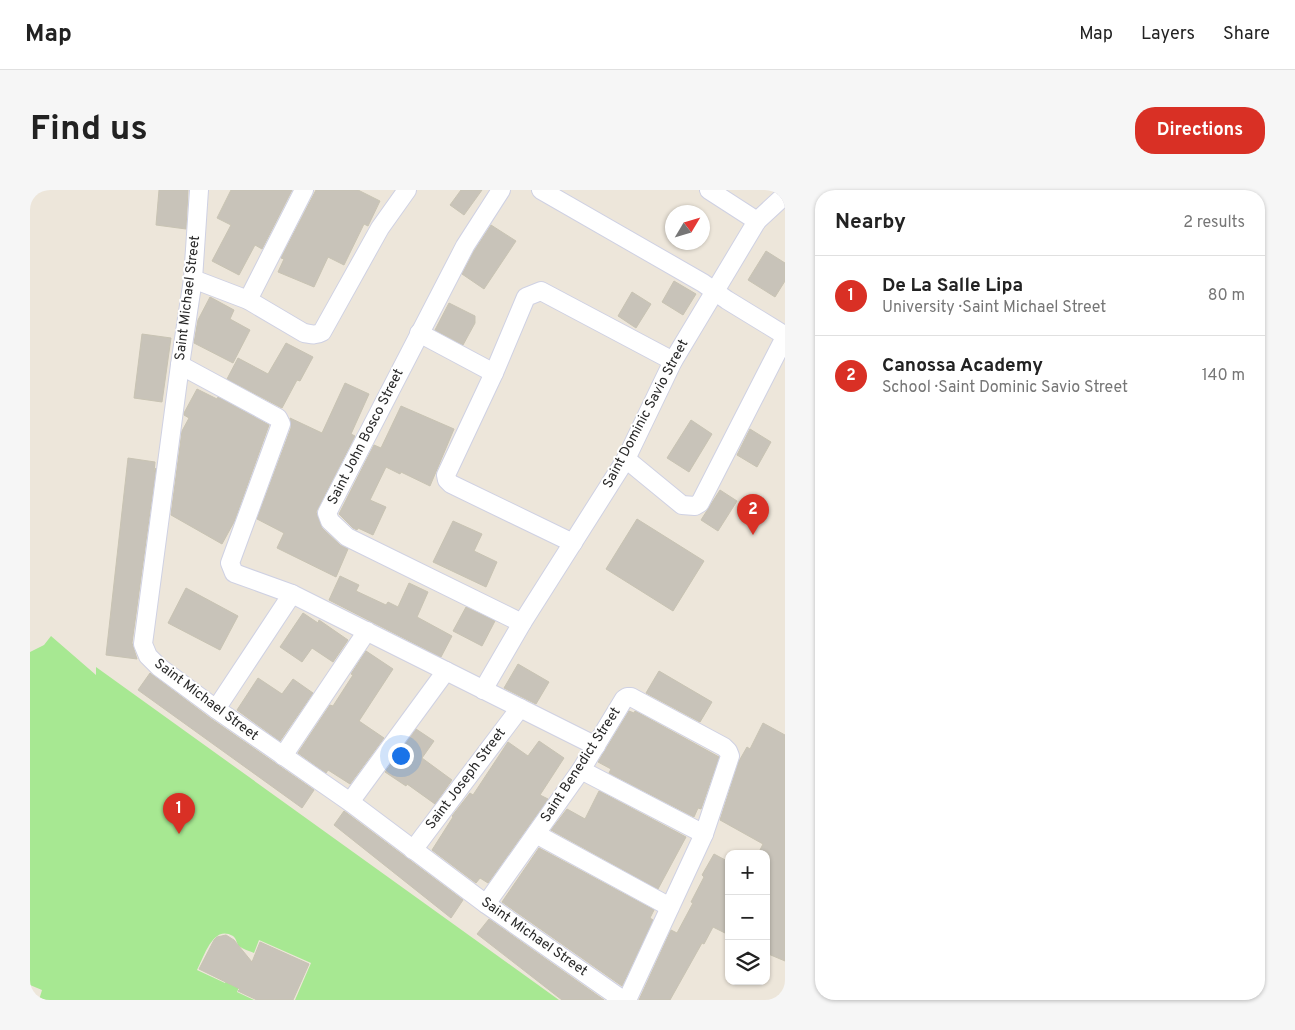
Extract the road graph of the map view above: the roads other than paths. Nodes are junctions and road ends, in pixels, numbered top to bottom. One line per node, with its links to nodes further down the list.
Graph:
1 (199, 190): 9 (street, Saint Michael Street)
2 (304, 190): 11 (street)
3 (407, 190): 11 (street)
4 (501, 190): 12 (street, Saint John Bosco Street)
5 (541, 190): 10 (street)
6 (710, 190): 8 (street)
7 (785, 196): 8 (street, Saint Dominic Savio Street)
8 (757, 221): 10 (street, Saint Dominic Savio Street)
9 (193, 279): 11 (street); 14 (street, Saint Michael Street)
10 (715, 292): 13 (street, Saint Dominic Savio Street); 16 (street)
11 (248, 300)
12 (419, 333): 15 (street); 19 (street, Saint John Bosco Street)
13 (673, 361): 15 (street); 16 (street, Saint Dominic Savio Street)
14 (180, 365): 18 (street); 24 (street, Saint Michael Street)
15 (494, 373): 17 (street)
16 (626, 459): 17 (street, Saint Dominic Savio Street)
17 (573, 542): 19 (street, Saint Dominic Savio Street)
18 (292, 594): 20 (street); 24 (street)
19 (522, 623): 22 (street, Saint Dominic Savio Street)
20 (367, 632): 21 (street); 26 (street)
21 (446, 670): 22 (street); 28 (street)
22 (483, 690): 23 (street)
23 (520, 708): 25 (street); 31 (street, Saint Joseph Street)
24 (216, 709): 26 (street, Saint Michael Street)
25 (596, 746): 27 (street, Saint Benedict Street); 30 (street, Saint Benedict Street)
26 (283, 756): 28 (street, Saint Michael Street)
27 (581, 770): 29 (street, Saint Benedict Street); 30 (street)
28 (350, 802): 31 (street, Saint Michael Street)
29 (536, 834): 32 (street, Saint Benedict Street); 33 (street)
30 (704, 834): 33 (street, Saint Benedict Street)
31 (412, 850): 32 (street, Saint Michael Street)
32 (486, 904): 34 (street, Saint Michael Street)
33 (670, 907): 34 (street, Saint Benedict Street)
34 (625, 1000)

